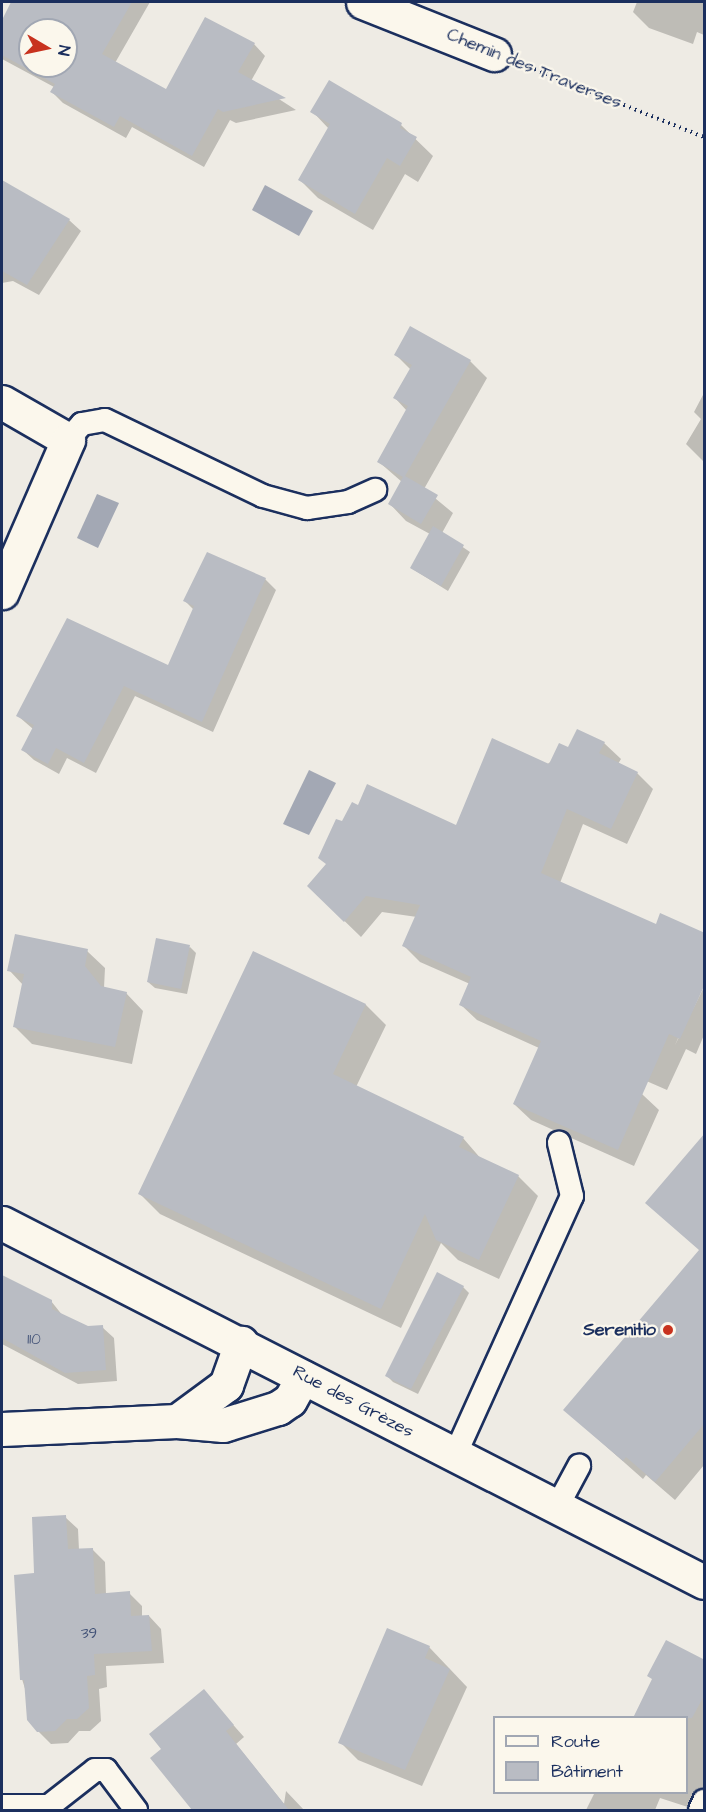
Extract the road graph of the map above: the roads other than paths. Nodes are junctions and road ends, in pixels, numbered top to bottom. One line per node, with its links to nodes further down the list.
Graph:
1 (363, 2): 2 (street, Chemin des Traverses)
2 (494, 54)
3 (2, 402): 4 (street)
4 (68, 440): 5 (lane); 6 (street)
5 (375, 490)
6 (2, 592)
7 (559, 1143): 13 (lane)
8 (2, 1222): 9 (street, Rue des Grèzes)
9 (241, 1343): 10 (street, Rue des Grèzes); 11 (street)
10 (303, 1377): 11 (street); 13 (street, Rue des Grèzes)
11 (177, 1421): 12 (street)
12 (2, 1429)
13 (455, 1455): 15 (street, Rue des Grèzes)
14 (579, 1466): 15 (lane)
15 (557, 1507): 16 (street, Rue des Grèzes)
16 (705, 1582)
17 (705, 1802): 21 (lane)
18 (2, 1806): 19 (lane)
19 (52, 1808): 20 (lane)
20 (136, 1810)
21 (700, 1810)

